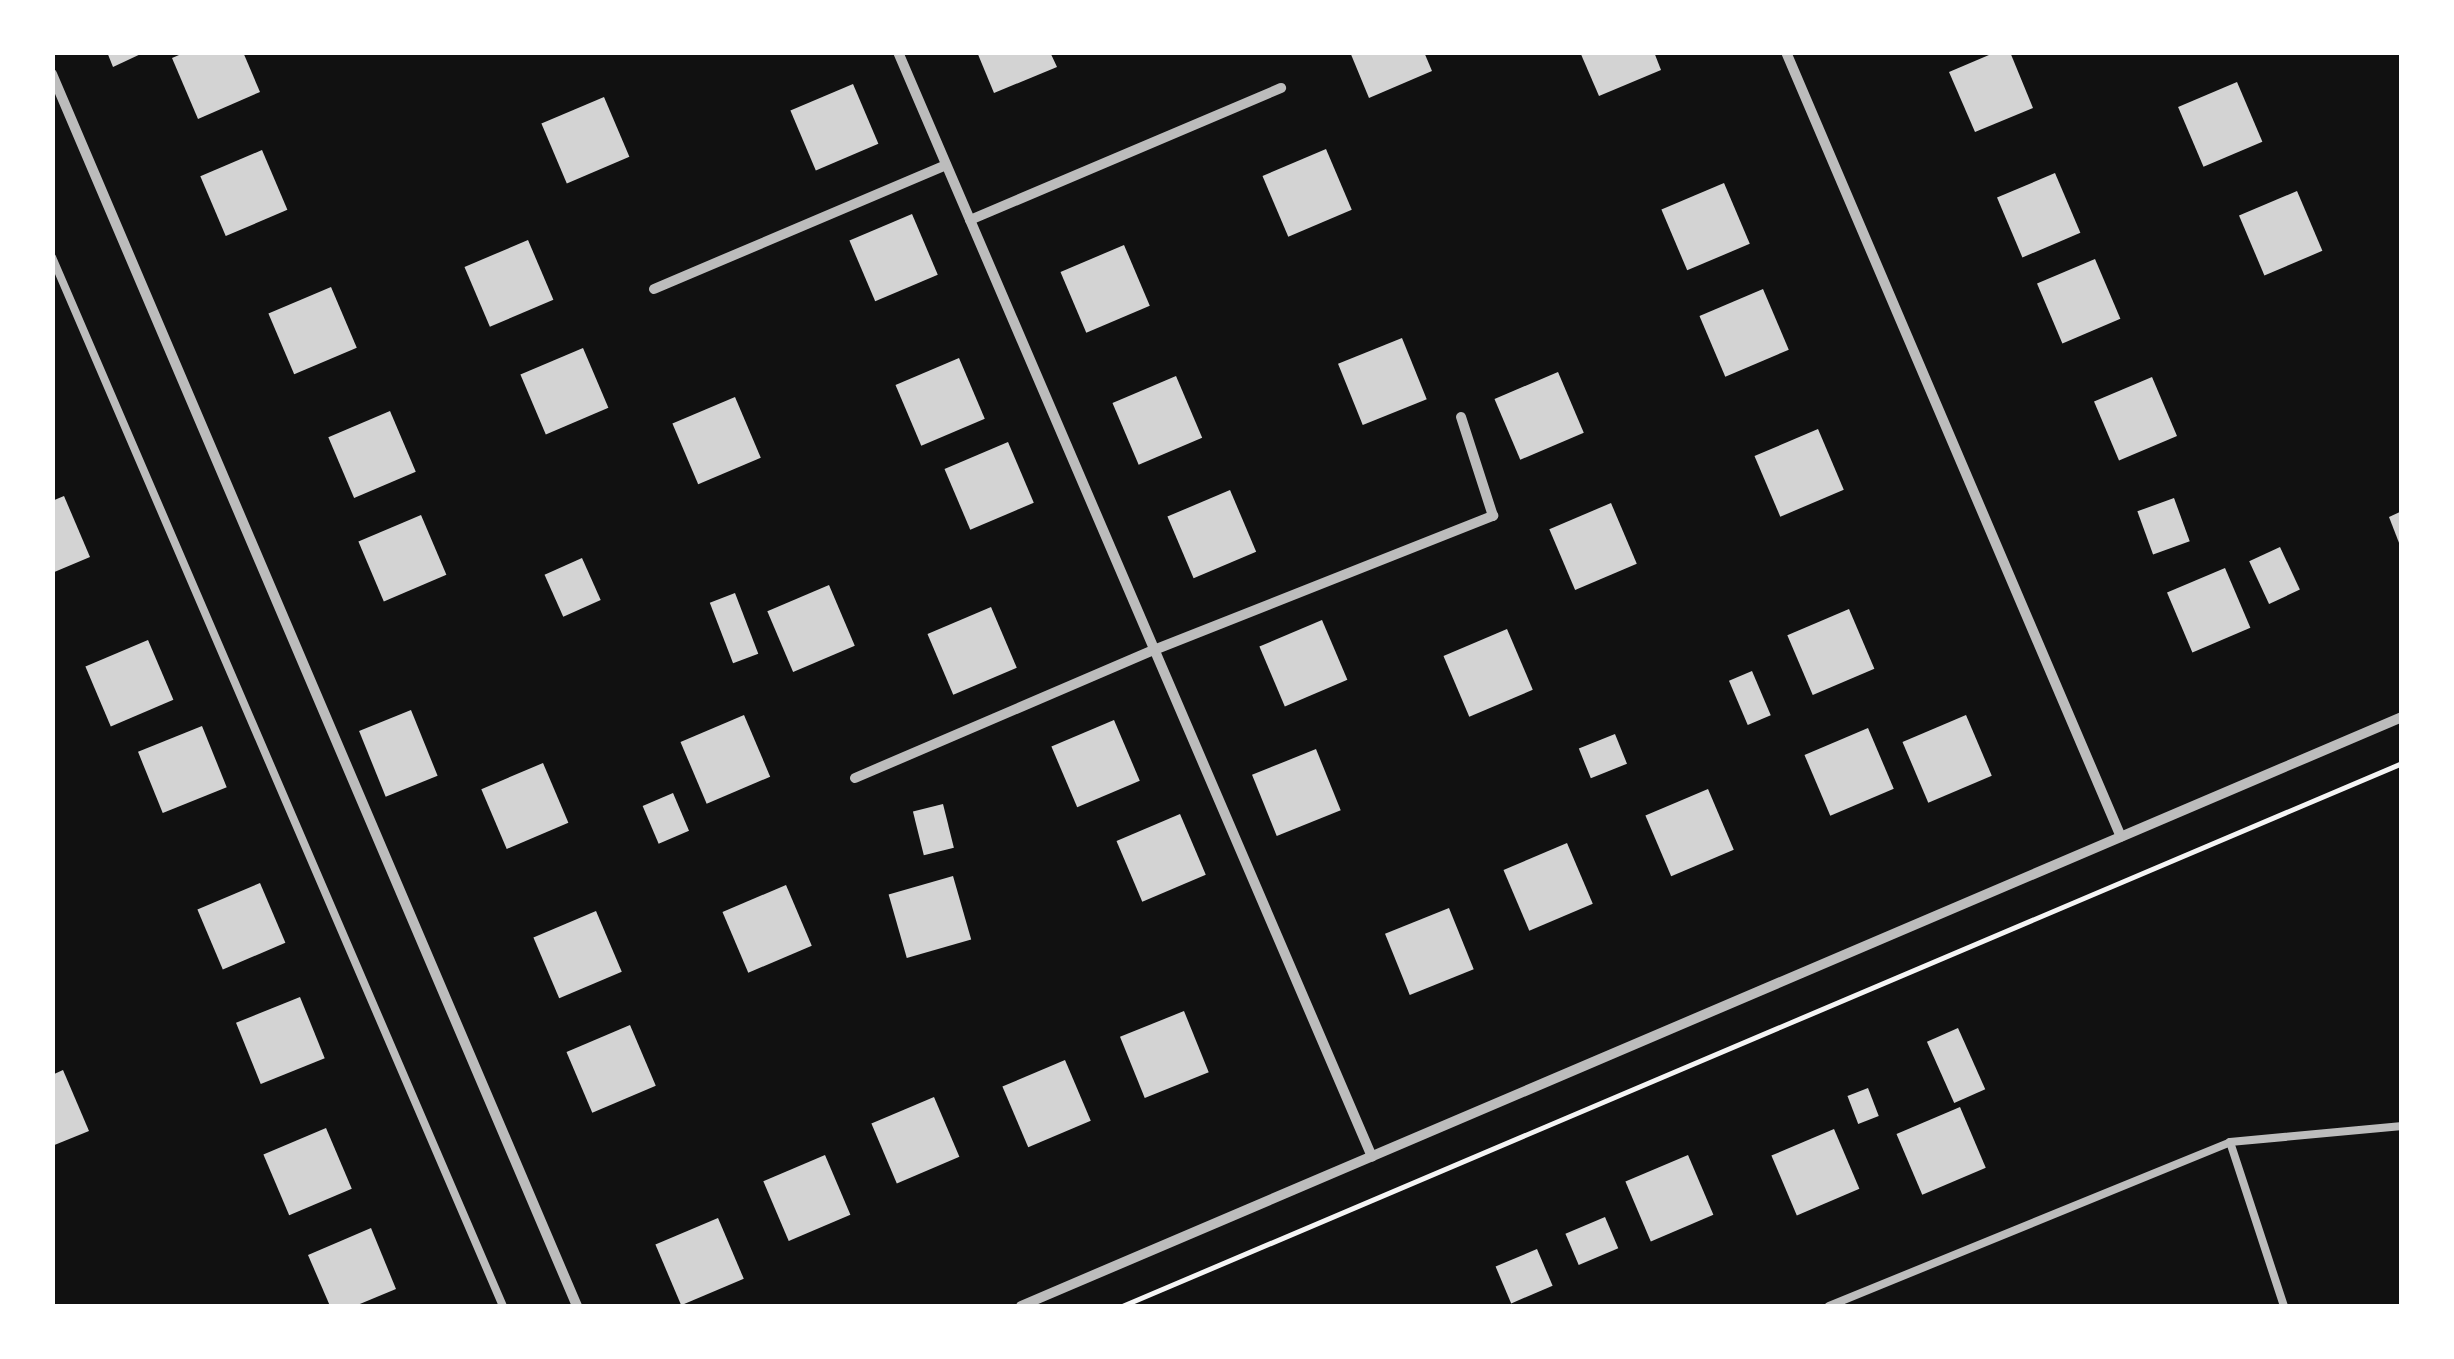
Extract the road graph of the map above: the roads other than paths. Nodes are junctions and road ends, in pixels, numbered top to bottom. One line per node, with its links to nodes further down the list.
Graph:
1 (898, 52): 5 (street)
2 (1786, 52): 13 (street)
3 (52, 74): 18 (street)
4 (1282, 88): 6 (street)
5 (946, 165): 6 (street); 8 (street)
6 (970, 220): 10 (street)
7 (52, 256): 17 (lane)
8 (654, 289)
9 (1461, 416): 10 (street)
10 (1154, 650): 12 (street); 16 (street)
11 (2402, 718): 13 (street)
12 (855, 778)
13 (2121, 837): 16 (street)
14 (2402, 1126): 15 (lane)
15 (2230, 1142): 20 (lane); 21 (lane)
16 (1372, 1157): 19 (street)
17 (503, 1306)
18 (576, 1306)
19 (1021, 1306)
20 (1829, 1306)
21 (2284, 1306)

